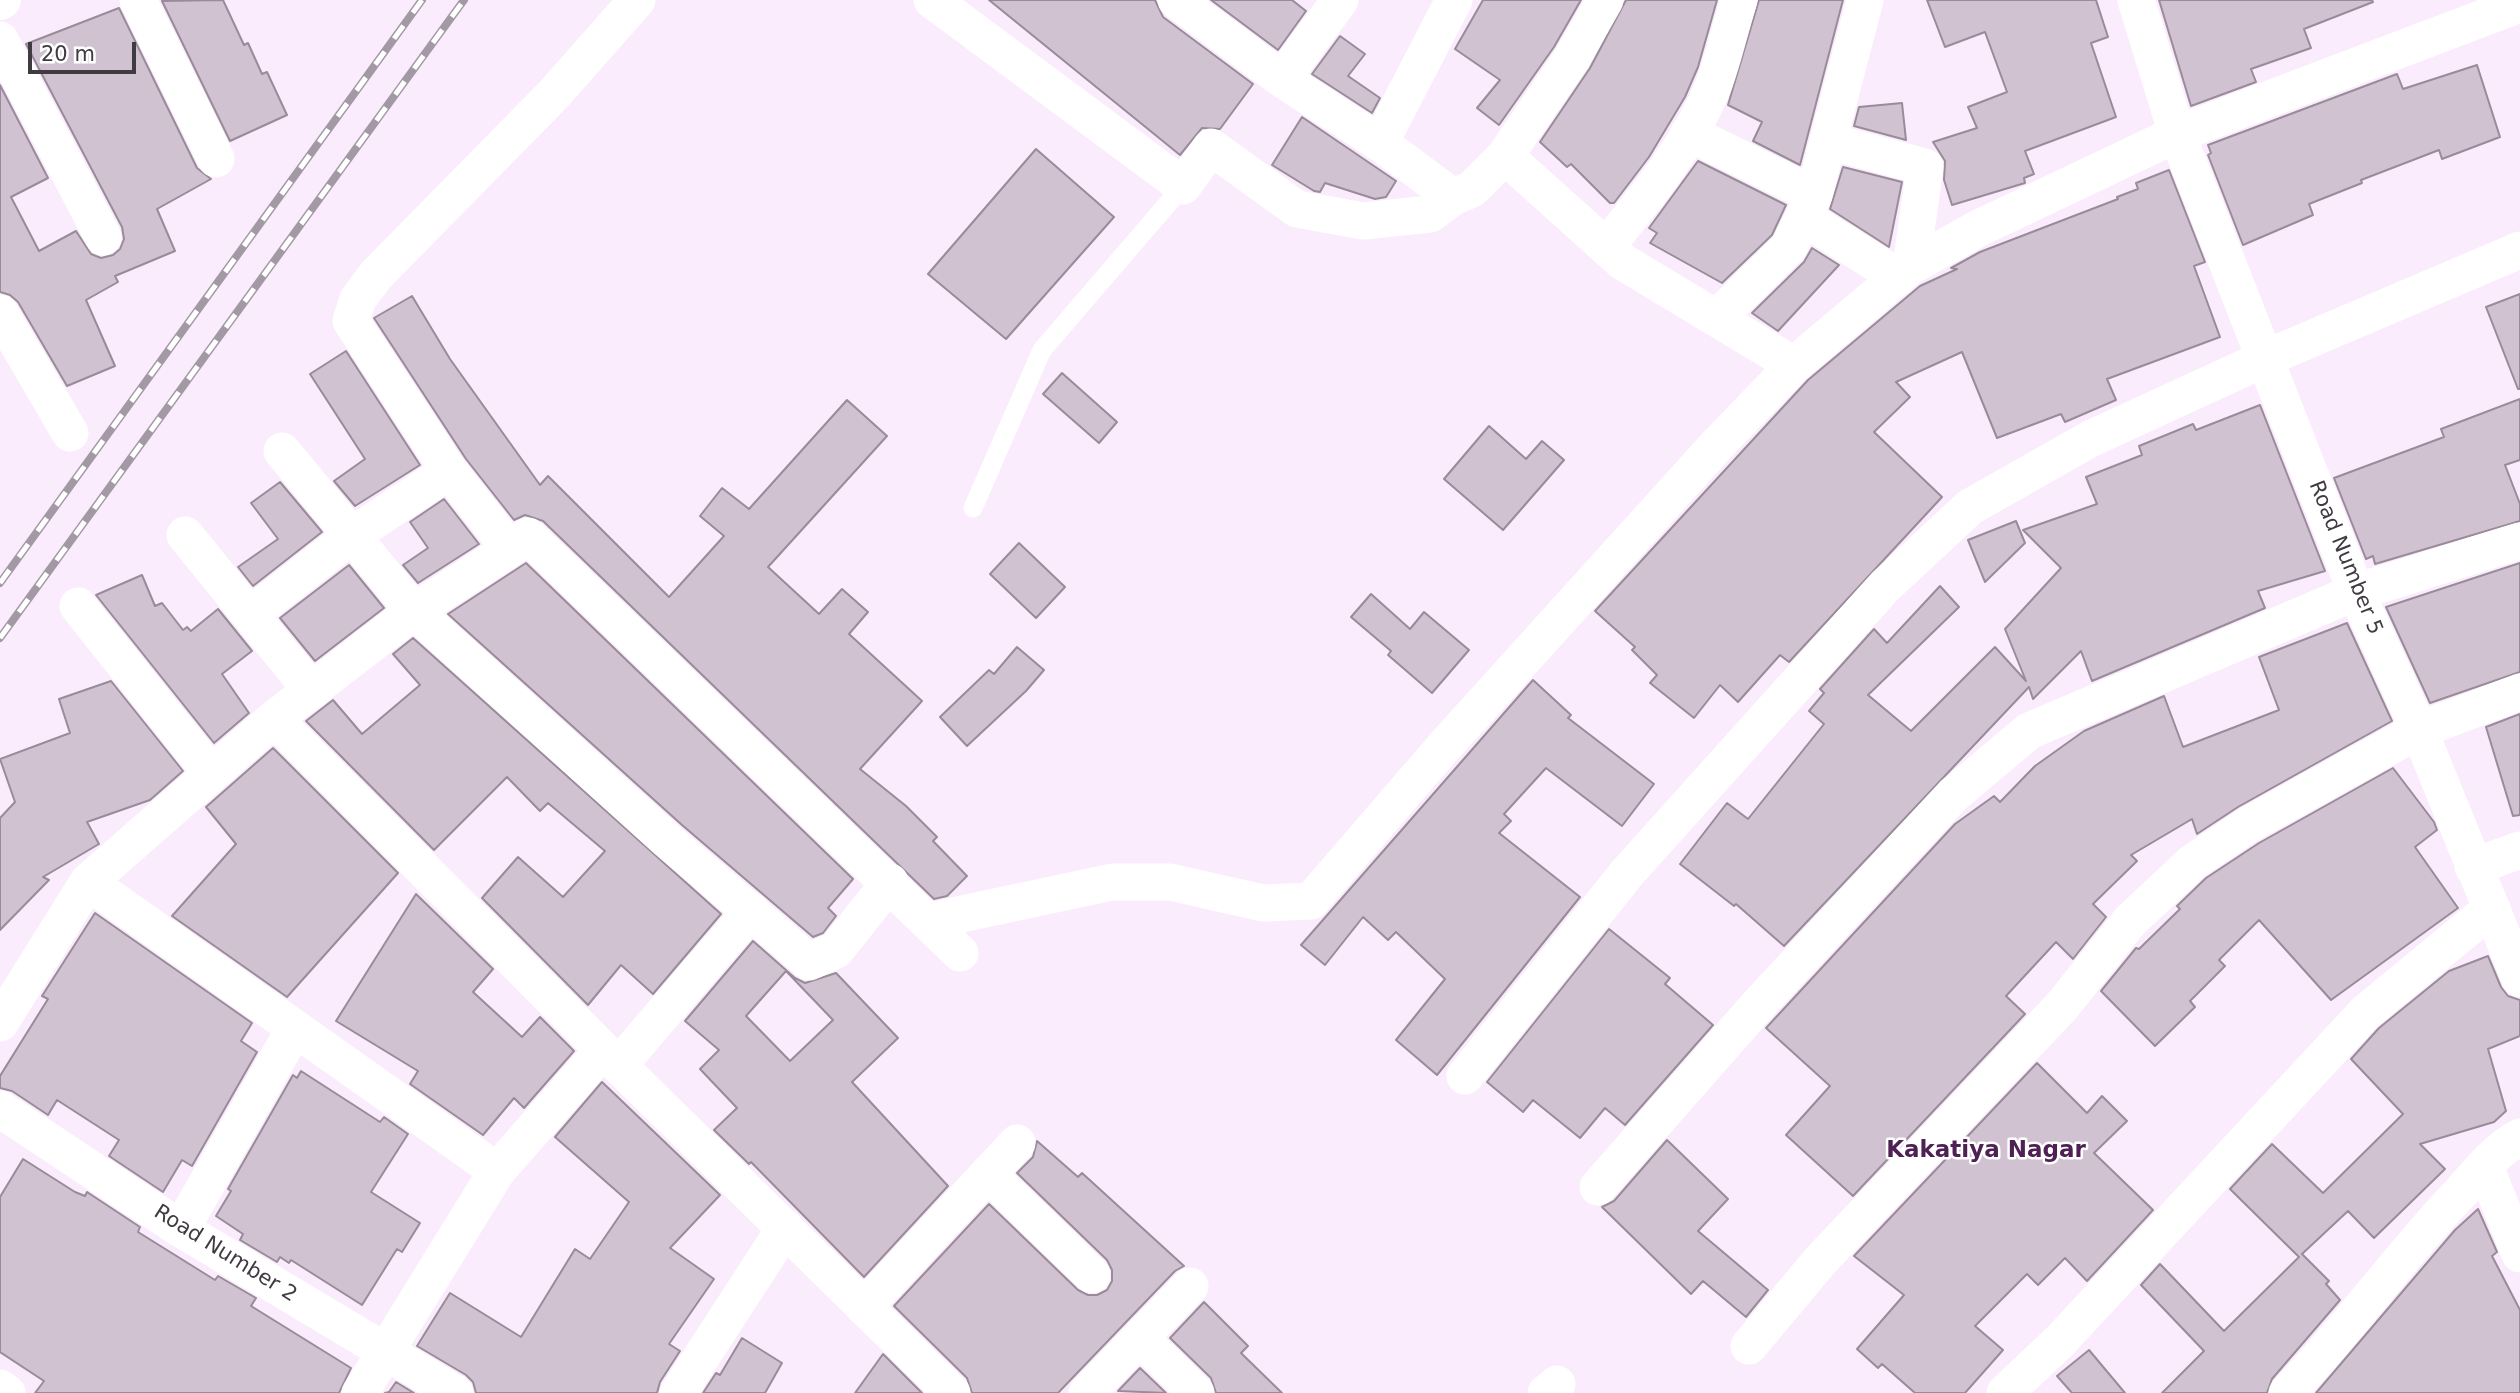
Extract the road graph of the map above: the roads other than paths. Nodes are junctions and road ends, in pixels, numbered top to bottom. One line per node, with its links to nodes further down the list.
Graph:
1 (138, 0): 19 (street)
2 (637, 0): 33 (street)
3 (932, 0): 20 (street)
4 (1340, 0): 13 (street)
5 (1454, 0): 17 (street)
6 (1605, 0): 18 (street)
7 (1738, 0): 14 (street)
8 (1866, 0): 16 (street)
9 (2136, 0): 15 (street, Road Number 5)
10 (1182, 2): 13 (street)
11 (2520, 4): 15 (street)
12 (0, 40): 23 (street)
13 (1282, 79): 17 (street)
14 (1689, 133): 22 (street); 24 (street)
15 (2177, 134): 26 (street); 29 (street, Road Number 5)
16 (1828, 141): 22 (street); 26 (street)
17 (1380, 143): 21 (street)
18 (1505, 156): 21 (street); 24 (street)
19 (216, 159)
20 (1182, 186): 21 (street); 34 (lane)
21 (1453, 197)
22 (1809, 206): 26 (street); 28 (street)
23 (103, 237)
24 (1606, 247): 28 (street)
25 (2520, 250): 29 (street)
26 (1905, 272): 30 (street)
27 (0, 313): 31 (street)
28 (1717, 318): 30 (street)
29 (2266, 358): 39 (street, Road Number 5); 60 (street)
30 (1794, 365): 54 (street)
31 (70, 433)
32 (282, 451): 36 (street)
33 (449, 471): 36 (street); 38 (street)
34 (973, 509)
35 (185, 535): 42 (street)
36 (351, 536): 41 (street); 42 (street)
37 (2520, 541): 39 (street)
38 (510, 549): 41 (street); 50 (street)
39 (2356, 592): 46 (street, Road Number 5); 67 (street)
40 (78, 606): 47 (street)
41 (414, 611): 43 (street); 53 (street)
42 (250, 615): 43 (street)
43 (312, 691): 45 (street)
44 (2520, 692): 46 (street)
45 (274, 719): 47 (street); 59 (street)
46 (2418, 730): 49 (street, Road Number 5); 75 (street)
47 (211, 773): 51 (street)
48 (2520, 850): 49 (street)
49 (2473, 867): 52 (street, Road Number 5)
50 (890, 882): 53 (street); 54 (street)
51 (88, 883): 57 (street); 58 (street)
52 (2492, 908): 56 (street, Road Number 5); 85 (street)
53 (751, 911): 59 (street)
54 (929, 921): 55 (street)
55 (960, 953)
56 (2520, 979)
57 (0, 1023)
58 (295, 1028): 65 (street); 69 (street)
59 (611, 1057): 65 (street); 68 (street)
60 (1465, 1076)
61 (0, 1109): 69 (street, Road Number 2)
62 (2520, 1137): 64 (street)
63 (1017, 1143): 66 (street)
64 (2485, 1167): 70 (street); 86 (street)
65 (497, 1171): 76 (street)
66 (989, 1174): 71 (street); 73 (street)
67 (1598, 1187)
68 (785, 1228): 73 (street); 81 (street)
69 (181, 1229): 76 (street, Road Number 2)
70 (2520, 1254)
71 (1091, 1275)
72 (1190, 1286): 74 (street)
73 (864, 1307): 82 (street)
74 (1141, 1339): 83 (street); 84 (street)
75 (1749, 1346)
76 (386, 1352): 79 (street); 80 (street, Road Number 2)
77 (0, 1388): 78 (street)
78 (7, 1393)
79 (360, 1393)
80 (455, 1393)
81 (678, 1393)
82 (952, 1393)
83 (1087, 1393)
84 (1196, 1393)
85 (2005, 1393)
86 (2287, 1393)

